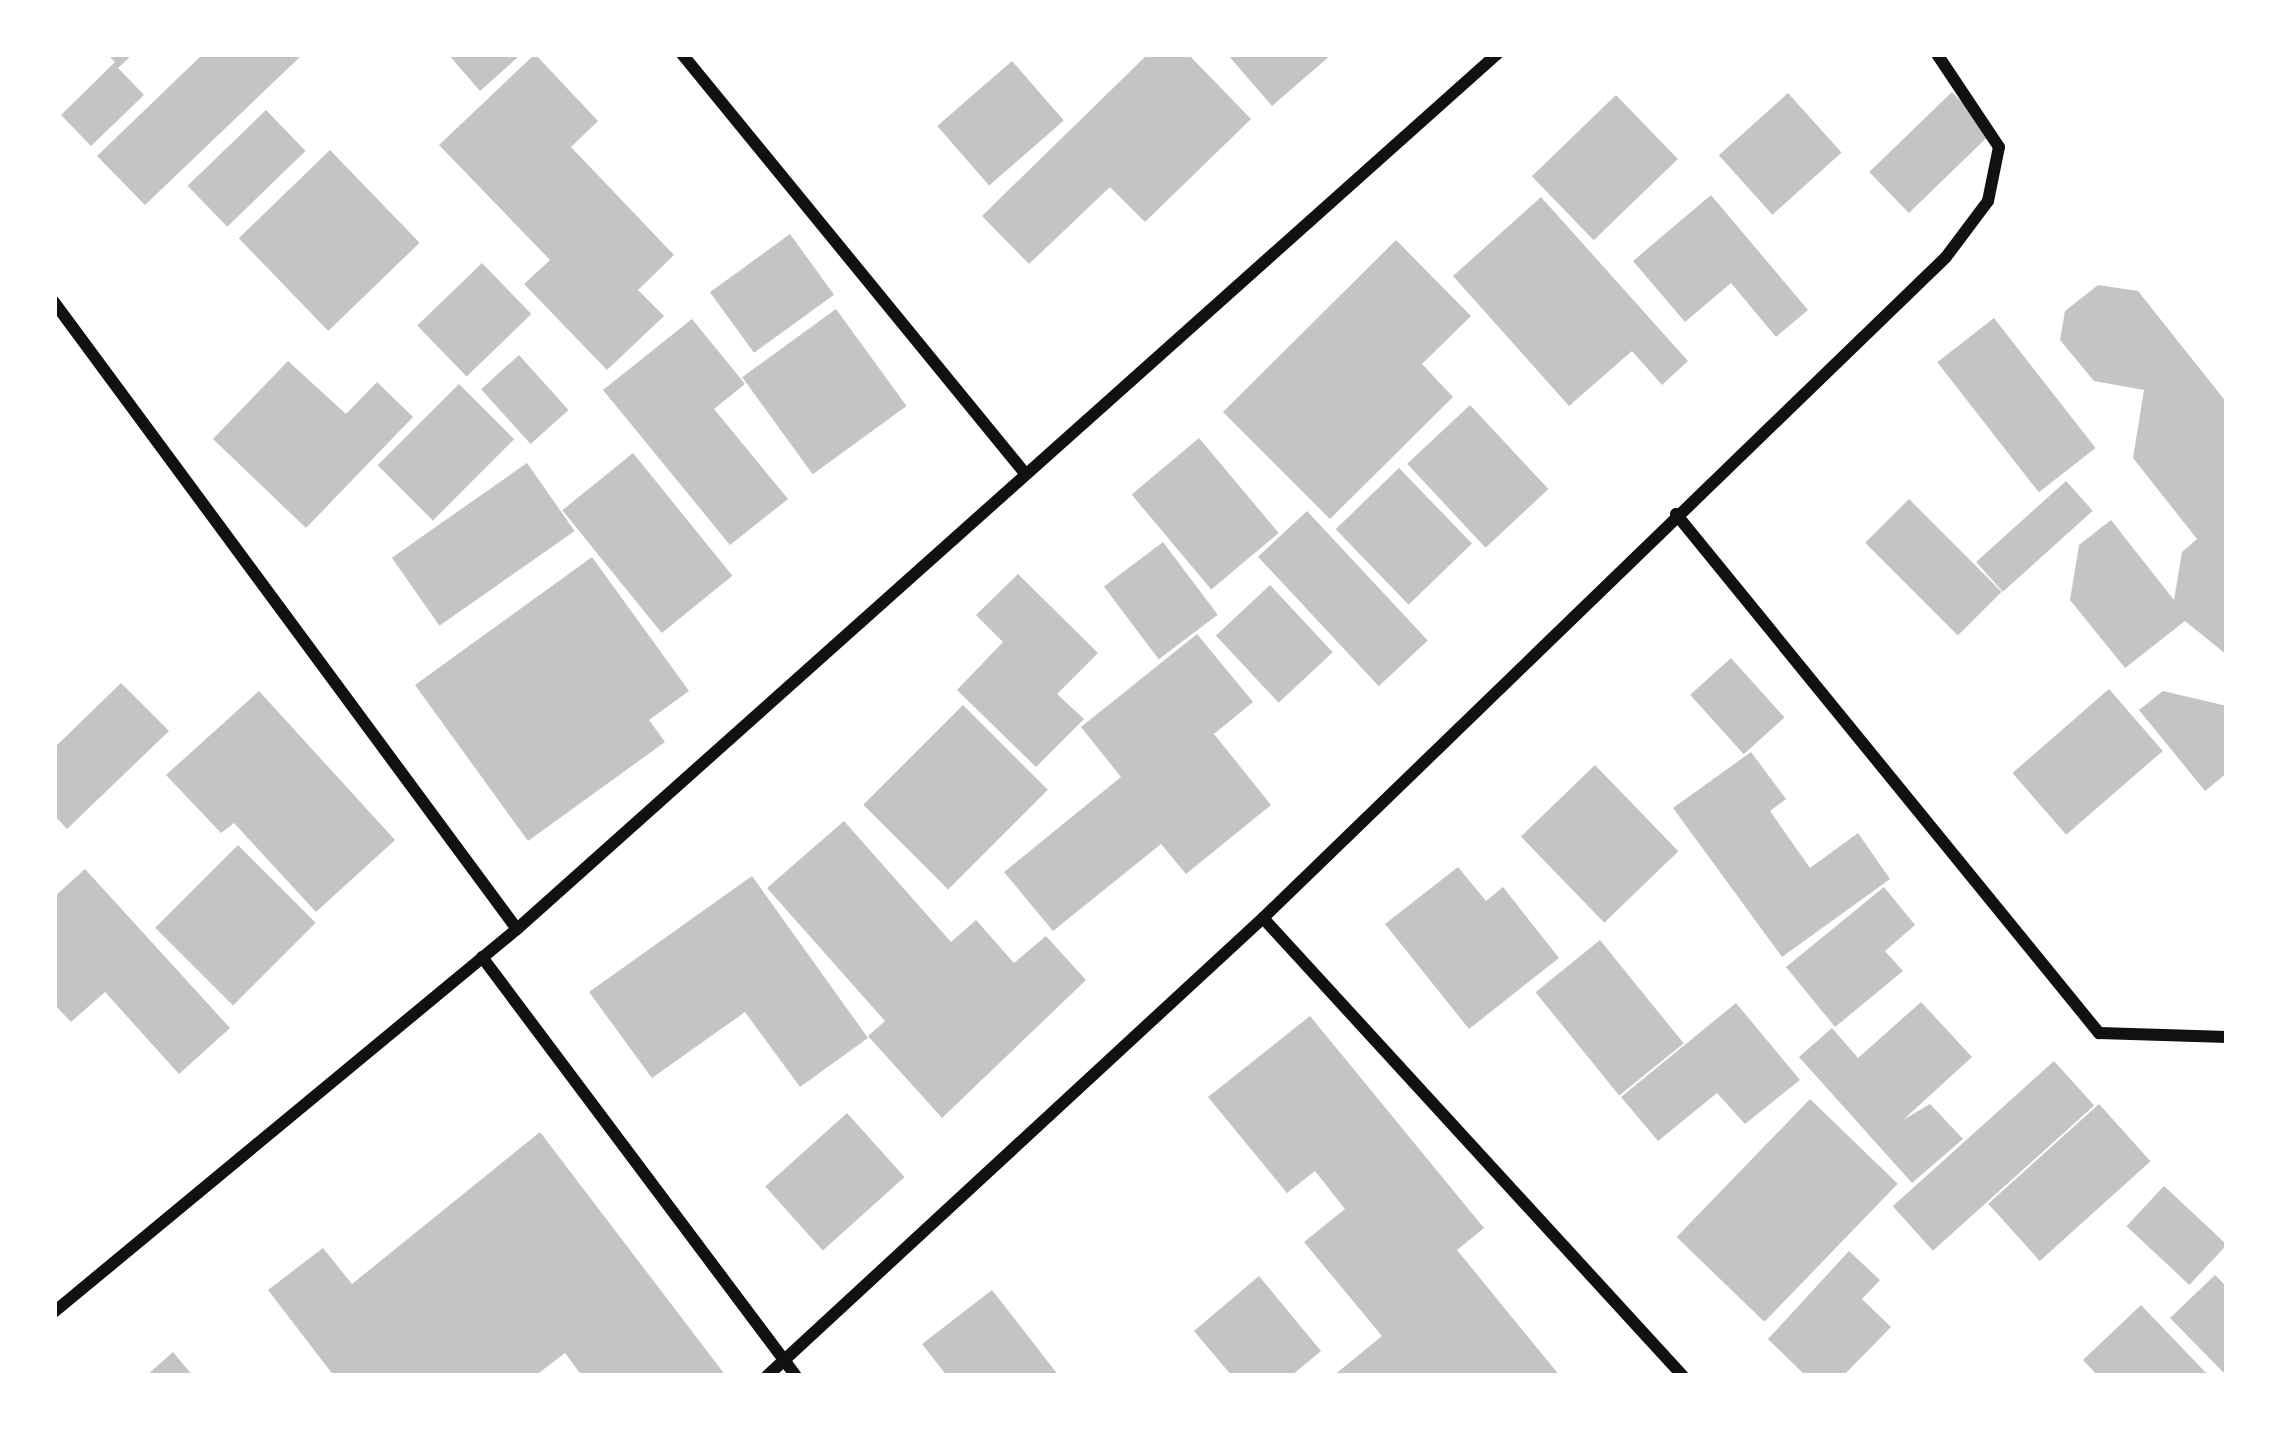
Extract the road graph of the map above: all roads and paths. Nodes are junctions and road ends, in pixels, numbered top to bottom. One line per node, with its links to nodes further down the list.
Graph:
1 (682, 54): 5 (street)
2 (1497, 54): 5 (street)
3 (1937, 54): 6 (street)
4 (54, 302): 8 (street)
5 (1024, 472): 8 (street)
6 (1676, 514): 7 (street); 10 (street)
7 (1263, 918): 12 (street); 15 (street)
8 (517, 929): 9 (street)
9 (482, 957): 11 (street); 12 (street)
10 (2227, 1037)
11 (54, 1312)
12 (784, 1360): 13 (street); 14 (street)
13 (767, 1376)
14 (796, 1376)
15 (1683, 1376)

